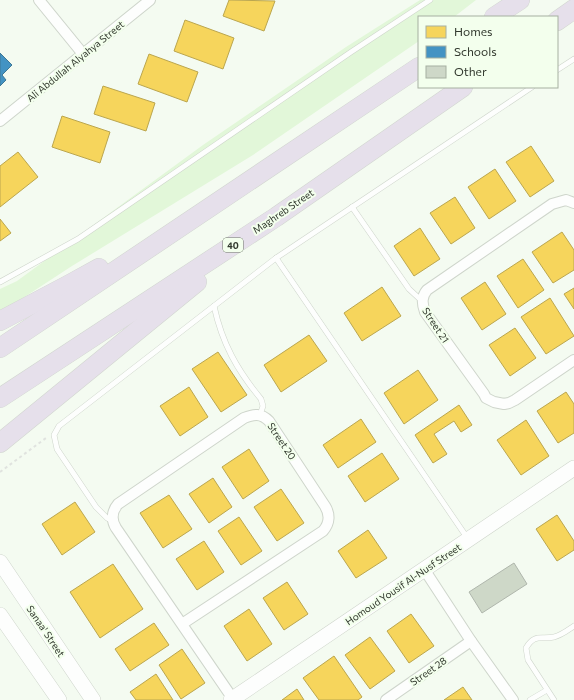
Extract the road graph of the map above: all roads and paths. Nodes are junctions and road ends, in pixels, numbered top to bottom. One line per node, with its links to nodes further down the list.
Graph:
1 (39, 0): 10 (street)
2 (150, 0): 10 (street, Ali Abdullah Alyahya Street)
3 (430, 0): 22 (lane)
4 (519, 0): 7 (highway)
5 (574, 9): 8 (highway)
6 (574, 15): 9 (highway)
7 (495, 16)
8 (558, 20)
9 (558, 24)
10 (83, 54): 16 (street, Ali Abdullah Alyahya Street)
11 (574, 59): 13 (lane)
12 (418, 68): 17 (highway)
13 (558, 69)
14 (462, 88): 20 (highway, Maghreb Street / 40)
15 (530, 88): 19 (lane)
16 (0, 121)
17 (253, 179): 25 (highway); 26 (highway)
18 (574, 202): 23 (street, Street 21)
19 (352, 207): 21 (lane); 23 (lane)
20 (276, 217): 28 (highway, Maghreb Street / 40); 31 (highway)
21 (276, 258): 24 (lane); 35 (lane)
22 (0, 282)
23 (422, 301): 27 (street, Street 21)
24 (214, 306): 29 (lane); 30 (lane)
25 (0, 321)
26 (0, 348)
27 (574, 360)
28 (0, 398)
29 (260, 415): 34 (street, Street 20); 39 (street, Street 20)
30 (55, 432): 33 (path); 34 (lane)
31 (0, 443)
32 (574, 468): 35 (street, Homoud Yousif Al-Nusf Street)
33 (0, 472)
34 (113, 522): 39 (street)
35 (468, 539): 37 (street, Homoud Yousif Al-Nusf Street)
36 (0, 562): 45 (street, Sanaa' Street)
37 (424, 569): 41 (street); 43 (street, Homoud Yousif Al-Nusf Street)
38 (0, 615): 44 (street)
39 (182, 624): 43 (street)
40 (574, 626): 42 (lane)
41 (471, 641): 46 (street, Street 28); 47 (street)
42 (547, 690): 48 (lane); 49 (lane)
43 (232, 699)
44 (59, 700)
45 (93, 700)
46 (386, 700)
47 (514, 700)
48 (530, 700)
49 (554, 700)

